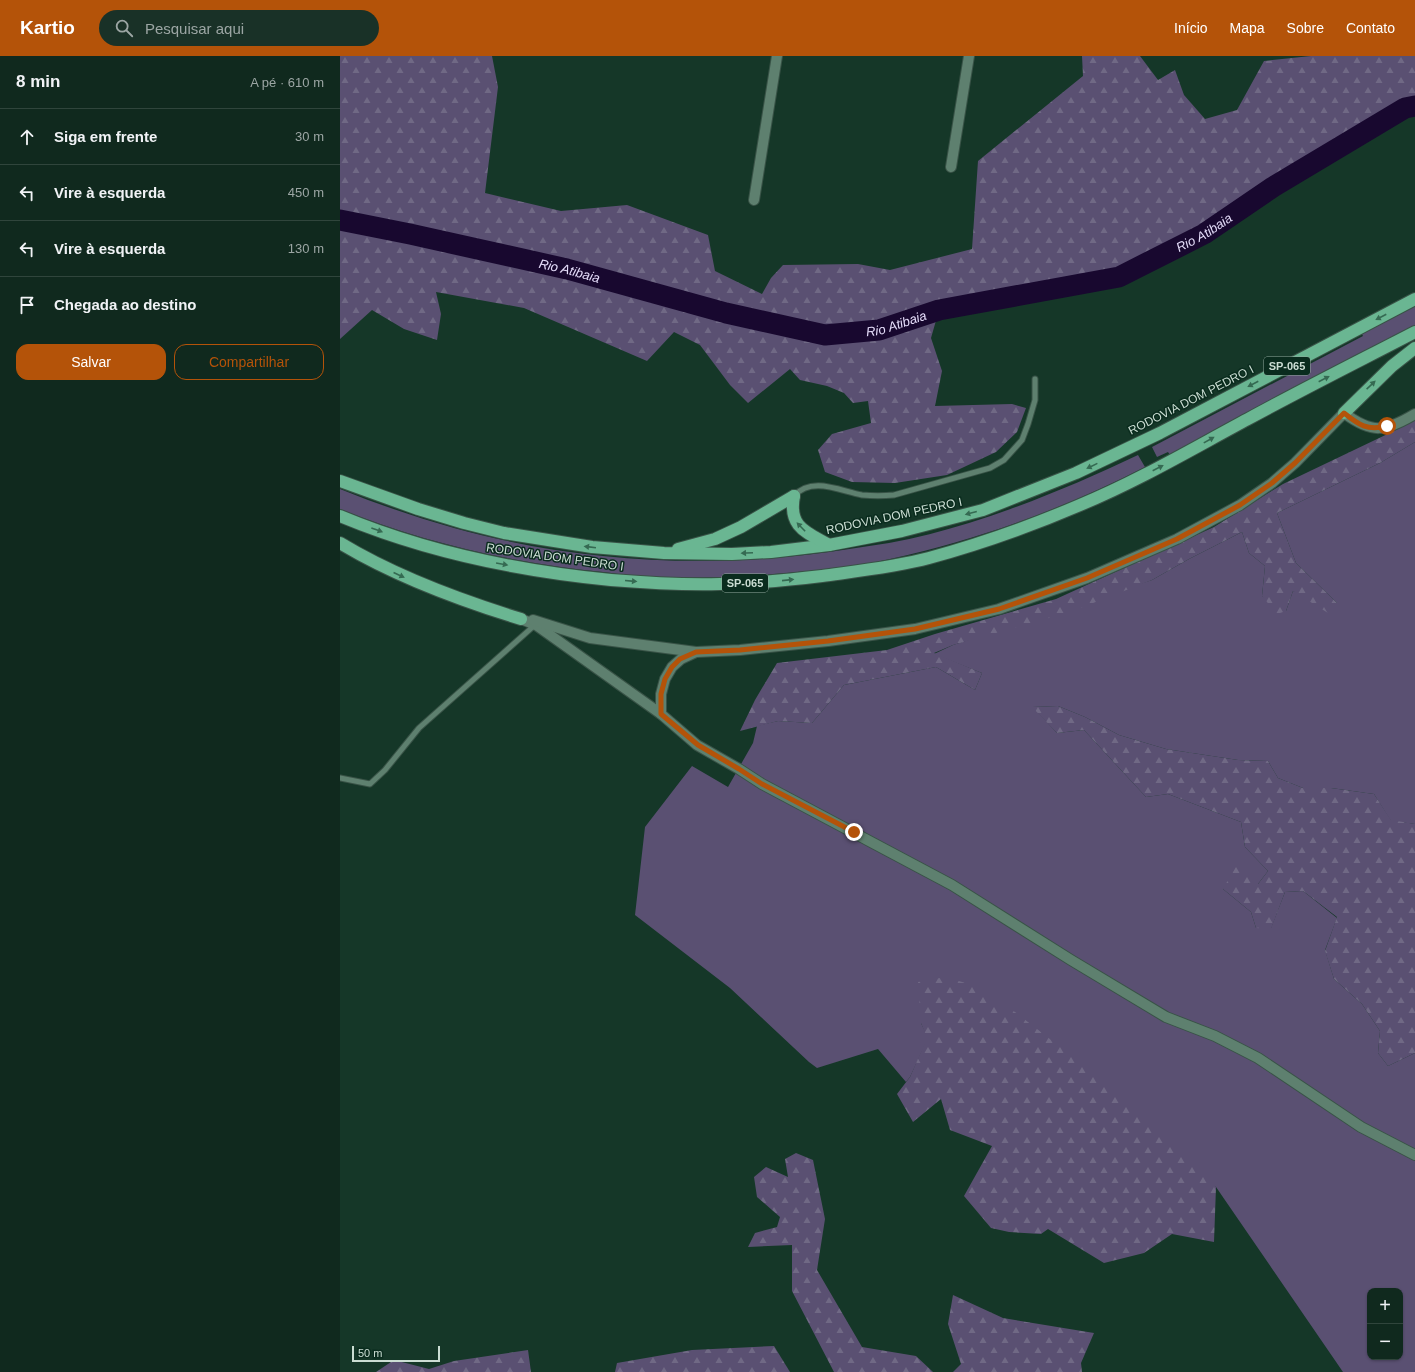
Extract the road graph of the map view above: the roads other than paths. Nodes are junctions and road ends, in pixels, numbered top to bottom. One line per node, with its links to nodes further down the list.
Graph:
1 (777, 56): 4 (street)
2 (969, 56): 3 (street)
3 (952, 167)
4 (754, 200)
5 (1415, 299): 15 (highway, RODOVIA DOM PEDRO I / SP-065, one-way to 15)
6 (1415, 332): 13 (highway, RODOVIA DOM PEDRO I / SP-065, one-way to 6)
7 (1415, 348): 9 (highway, one-way to 7)
8 (1035, 379): 12 (lane)
9 (1344, 413): 10 (street); 19 (street)
10 (1415, 414)
11 (340, 481): 16 (highway, RODOVIA DOM PEDRO I / SP-065, one-way to 11)
12 (794, 496): 15 (highway, one-way to 12); 16 (highway)
13 (340, 516)
14 (340, 543): 17 (highway, one-way to 17)
15 (829, 545): 16 (highway, RODOVIA DOM PEDRO I / SP-065, one-way to 16)
16 (664, 553)
17 (521, 619): 18 (street)
18 (537, 623): 19 (street); 20 (street); 21 (lane)
19 (696, 652): 20 (street)
20 (661, 714): 22 (street)
21 (340, 778)
22 (1415, 1155)

